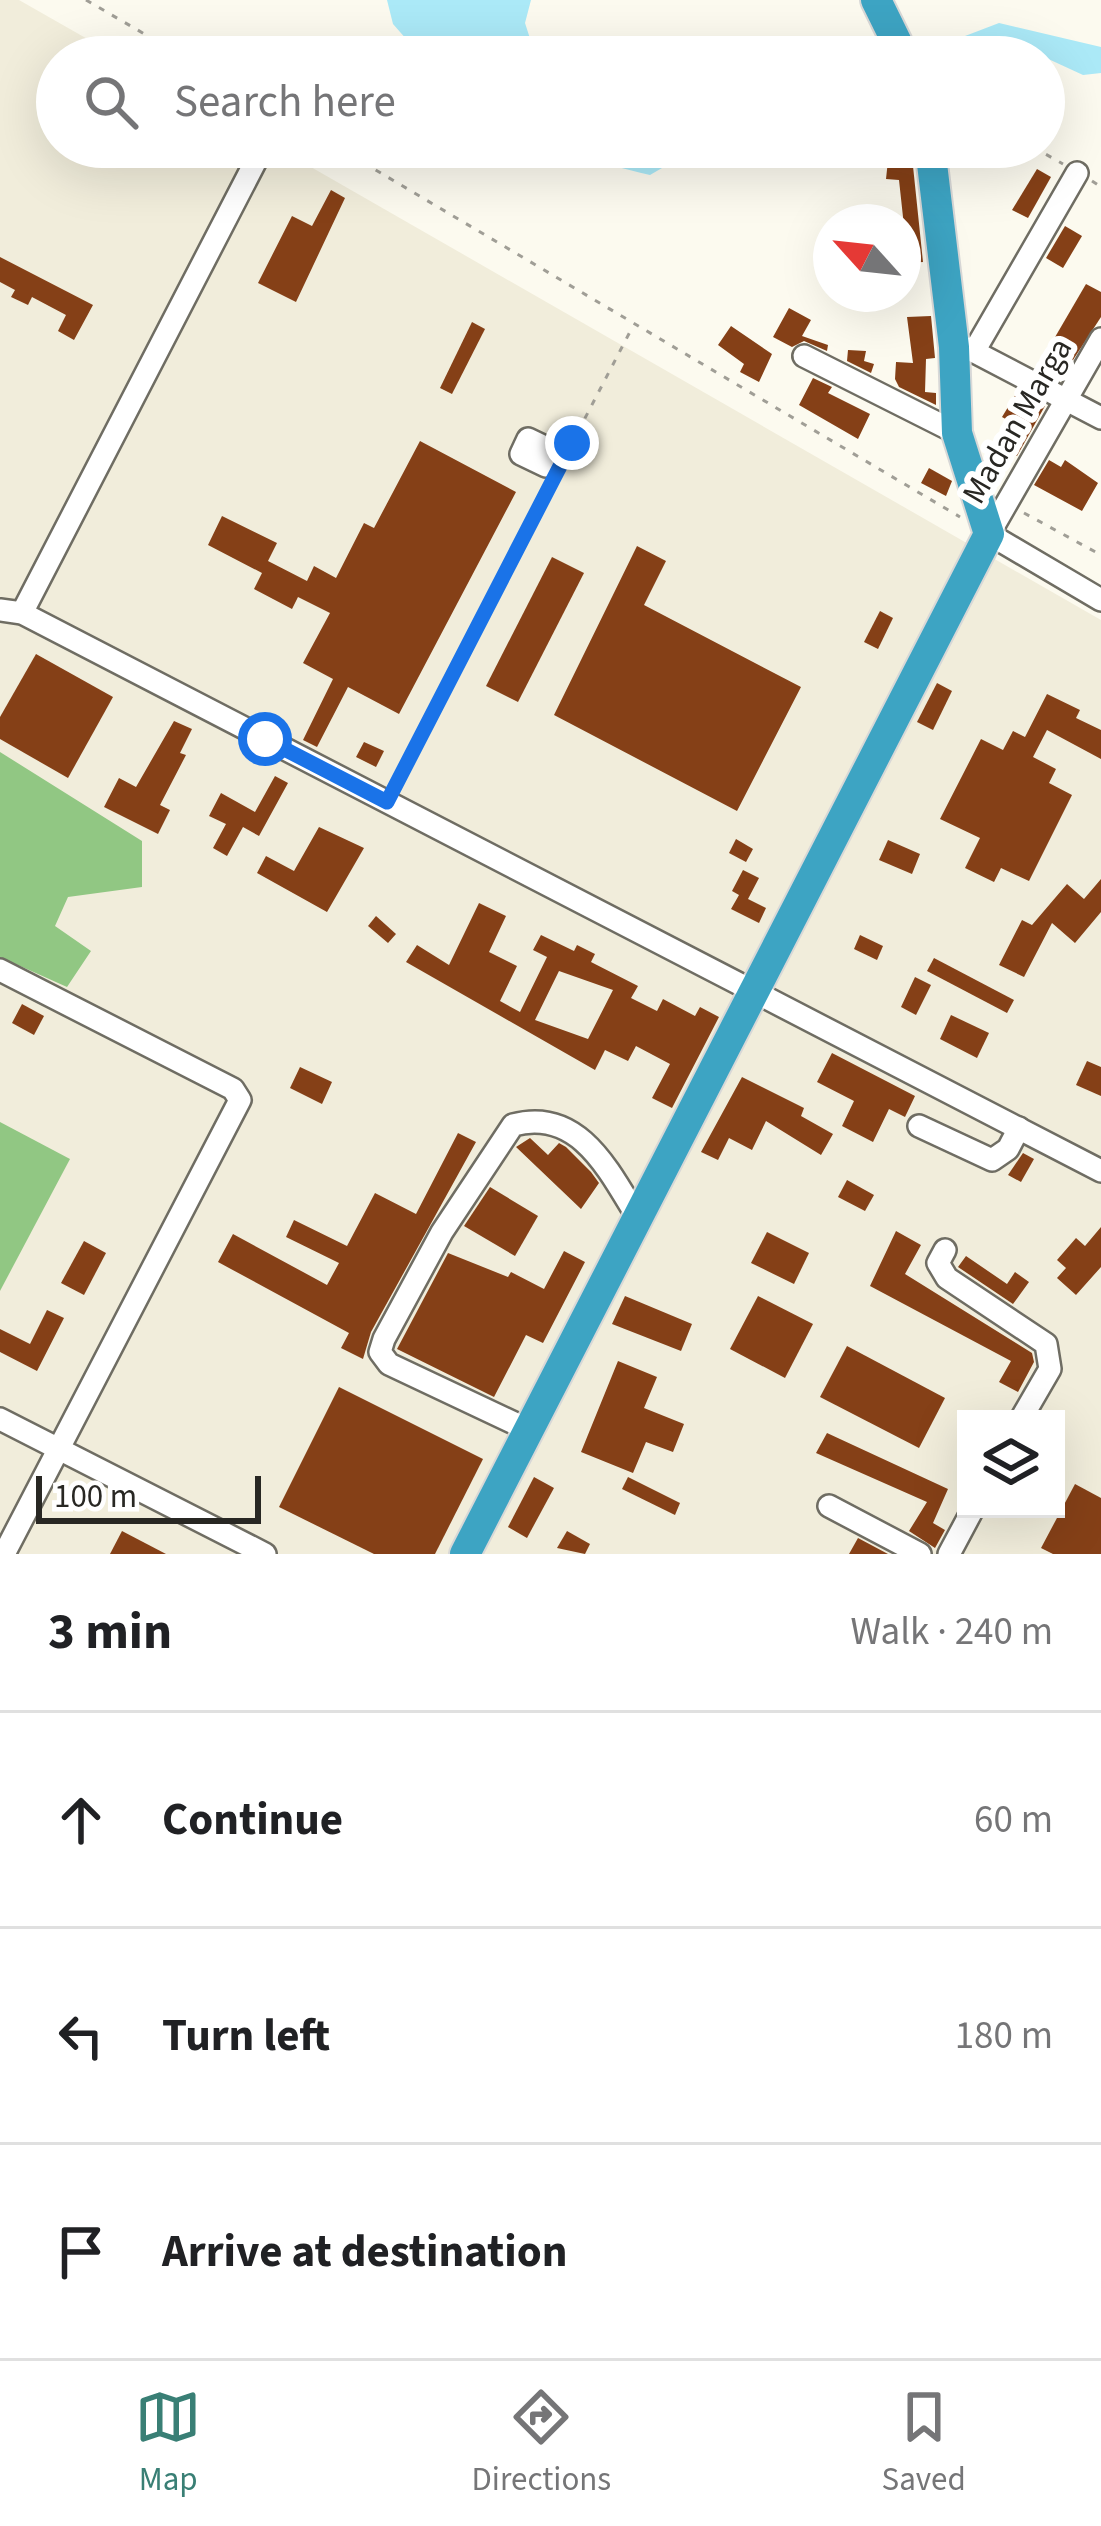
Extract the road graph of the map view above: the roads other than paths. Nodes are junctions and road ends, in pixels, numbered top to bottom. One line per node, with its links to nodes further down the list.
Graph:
1 (876, 0): 2 (highway)
2 (894, 36)
3 (252, 168): 14 (street)
4 (933, 168): 7 (highway)
5 (1077, 173): 7 (street)
6 (1101, 339): 9 (street, Madan Marga)
7 (965, 348): 9 (street); 11 (highway)
8 (804, 356): 11 (street)
9 (1067, 398): 10 (street); 12 (street, Madan Marga)
10 (1101, 418)
11 (957, 433): 12 (highway)
12 (989, 534): 13 (street); 16 (highway)
13 (1101, 599)
14 (11, 612): 16 (street)
15 (0, 970): 25 (street)
16 (754, 992): 18 (street); 20 (highway)
17 (920, 1126): 18 (street)
18 (1019, 1128): 19 (street)
19 (1101, 1171)
20 (638, 1218): 24 (highway); 24 (street)
21 (945, 1250): 22 (street)
22 (1026, 1410)
23 (0, 1419): 25 (street)
24 (529, 1430): 30 (highway)
25 (58, 1448): 28 (street); 29 (street)
26 (830, 1506): 31 (street)
27 (968, 1518): 32 (street)
28 (4, 1554)
29 (266, 1554)
30 (466, 1554)
31 (920, 1554)
32 (950, 1554)

